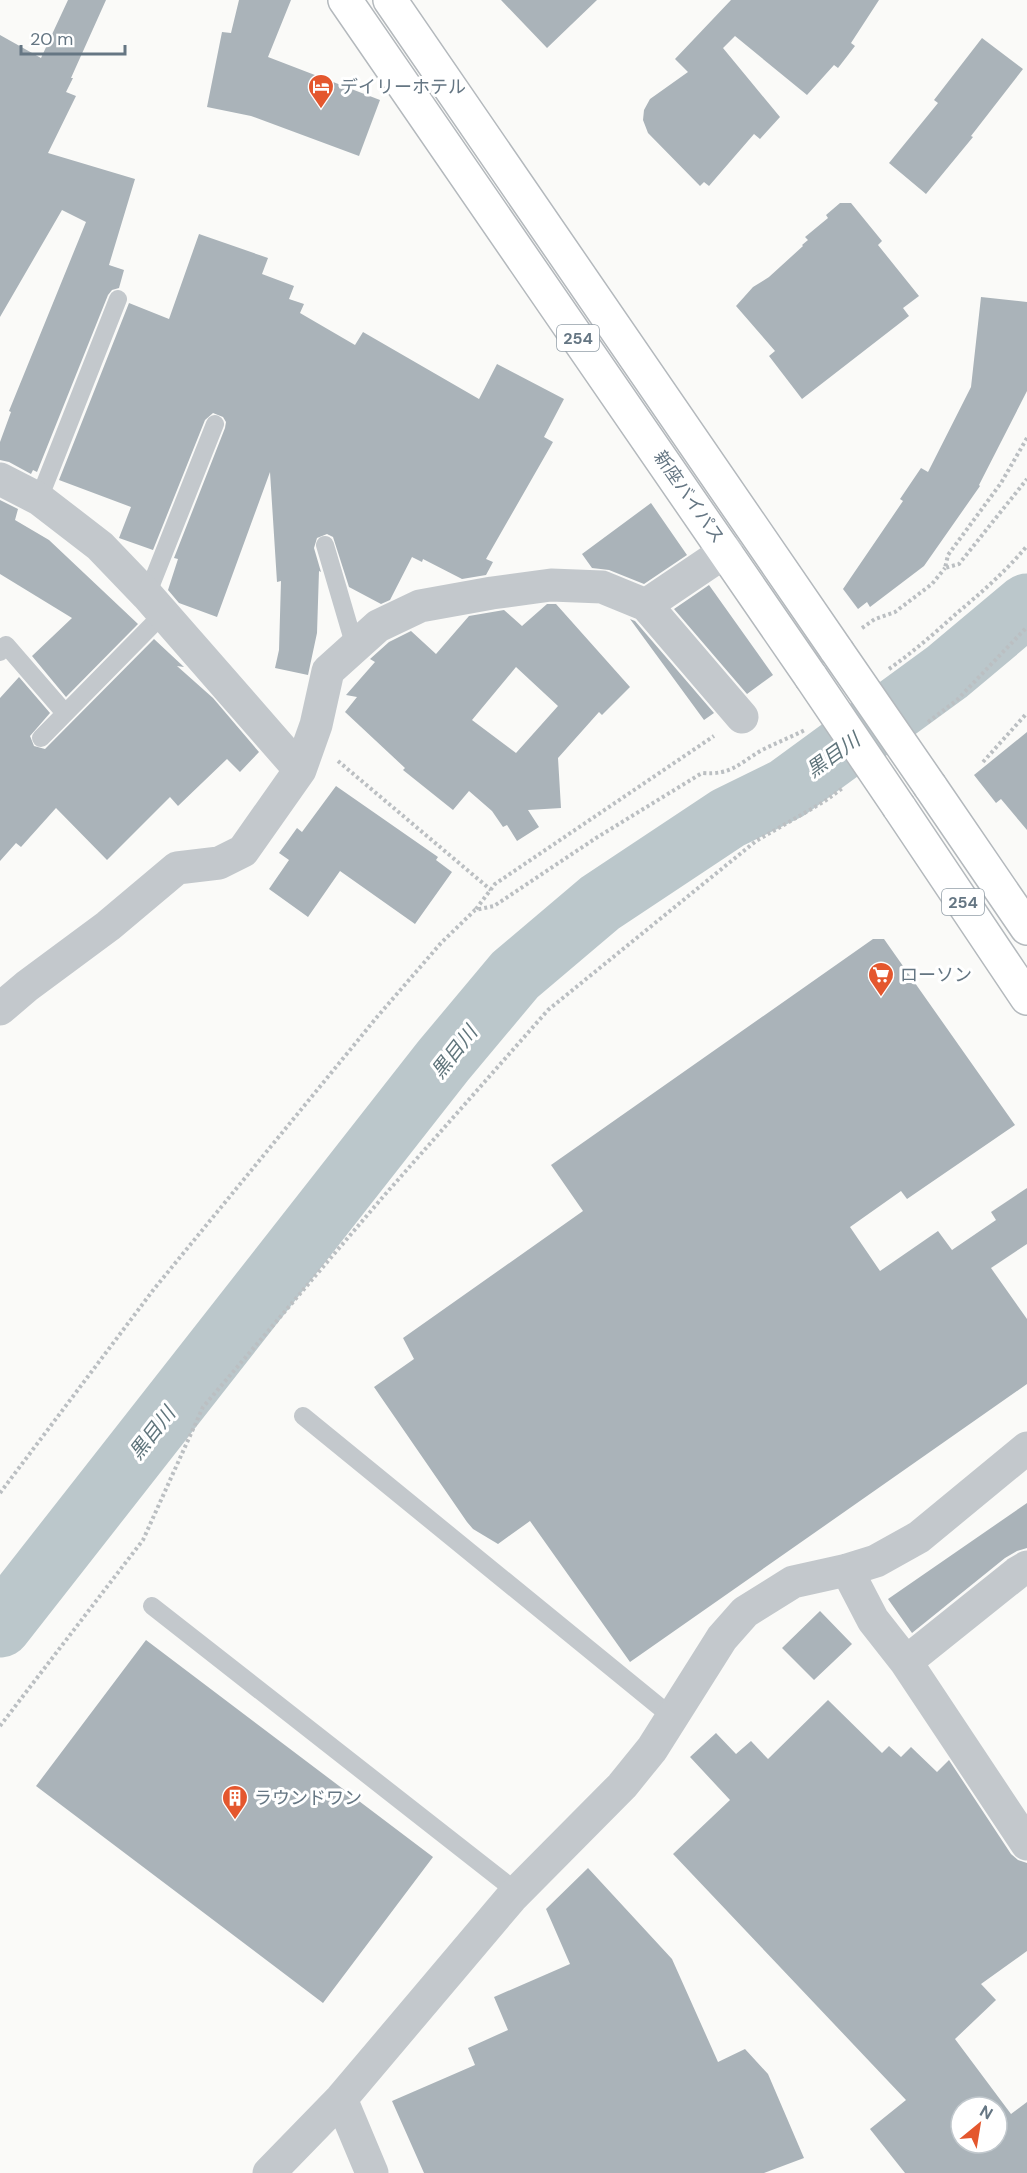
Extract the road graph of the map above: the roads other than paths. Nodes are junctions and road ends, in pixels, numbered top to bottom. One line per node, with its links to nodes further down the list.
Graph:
1 (345, 0): 8 (highway, 新座バイパス / 254)
2 (390, 0): 17 (highway, 新座バイパス / 254, bridge)
3 (118, 299): 6 (lane)
4 (215, 424): 9 (lane)
5 (0, 480): 6 (street)
6 (39, 499): 9 (street)
7 (325, 545): 11 (lane)
8 (726, 551): 10 (street); 18 (highway, 新座バイパス / 254, bridge)
9 (155, 604): 13 (lane); 16 (street)
10 (646, 605): 11 (street); 14 (street)
11 (355, 647): 16 (street)
12 (0, 652): 13 (lane)
13 (66, 713): 15 (lane)
14 (742, 717)
15 (41, 738)
16 (300, 770): 19 (street)
17 (1021, 906)
18 (1027, 998)
19 (0, 1009)
20 (303, 1416): 26 (lane)
21 (1027, 1448): 23 (street)
22 (1027, 1567): 25 (street)
23 (847, 1570): 25 (street); 26 (street)
24 (152, 1606): 28 (lane)
25 (906, 1662): 27 (street)
26 (672, 1717): 28 (street)
27 (1027, 1844)
28 (517, 1892): 29 (street)
29 (341, 2099): 30 (street); 31 (street)
30 (269, 2173)
31 (372, 2173)

